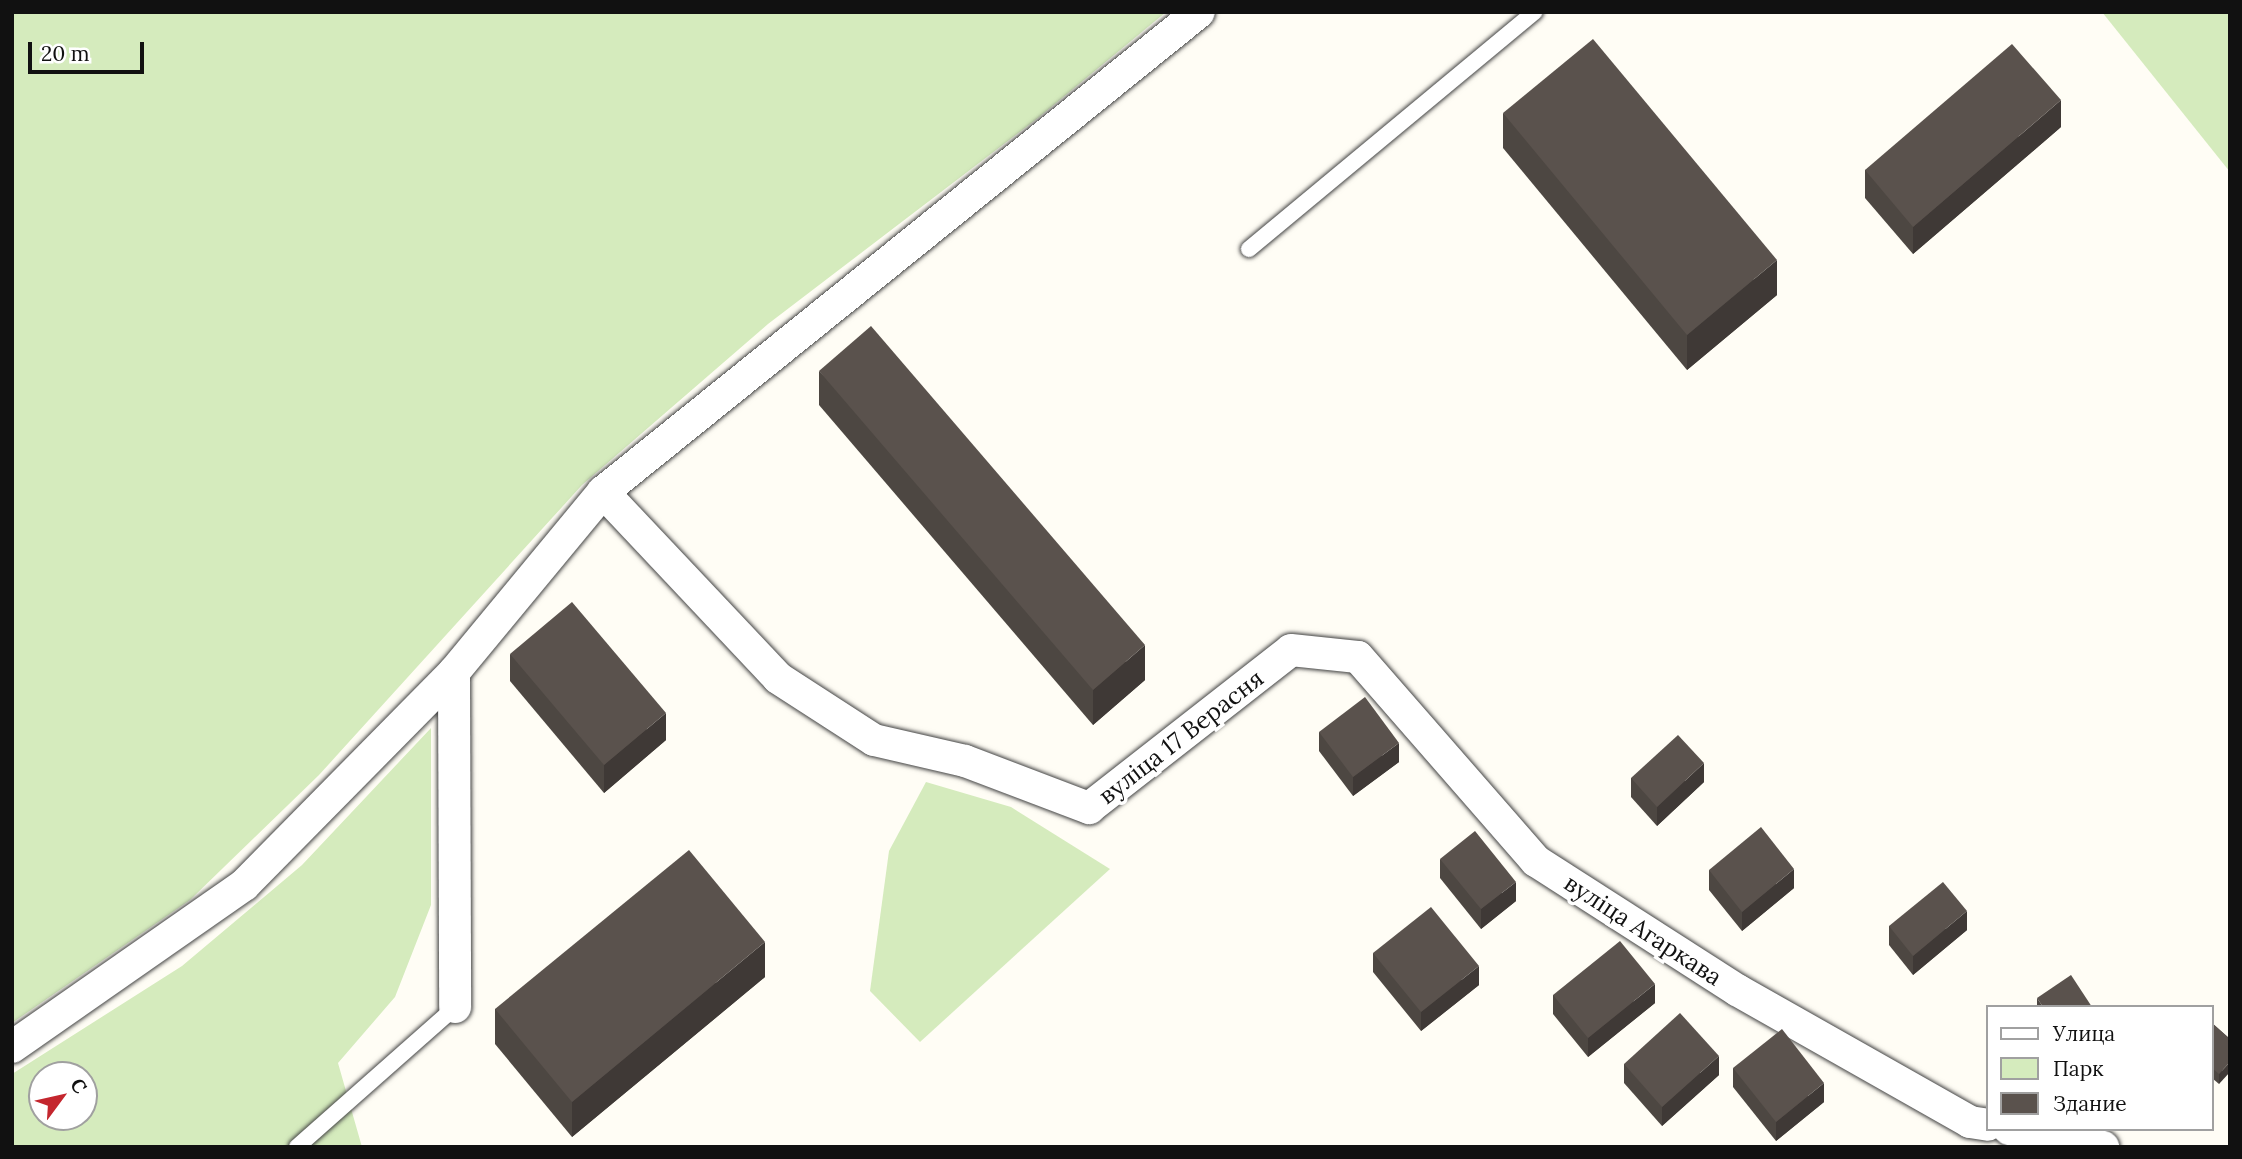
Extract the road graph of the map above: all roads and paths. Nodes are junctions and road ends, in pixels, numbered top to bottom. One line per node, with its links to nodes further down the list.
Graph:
1 (1199, 12): 4 (street)
2 (1534, 12): 3 (lane)
3 (1249, 249)
4 (603, 492): 5 (street, вуліца 17 Верасня); 6 (street)
5 (1358, 657): 9 (street, вуліца Агаркава)
6 (454, 672): 7 (street); 8 (street)
7 (455, 1007): 11 (lane)
8 (12, 1046)
9 (1986, 1125)
10 (2019, 1131): 12 (street)
11 (297, 1147)
12 (2103, 1147)

